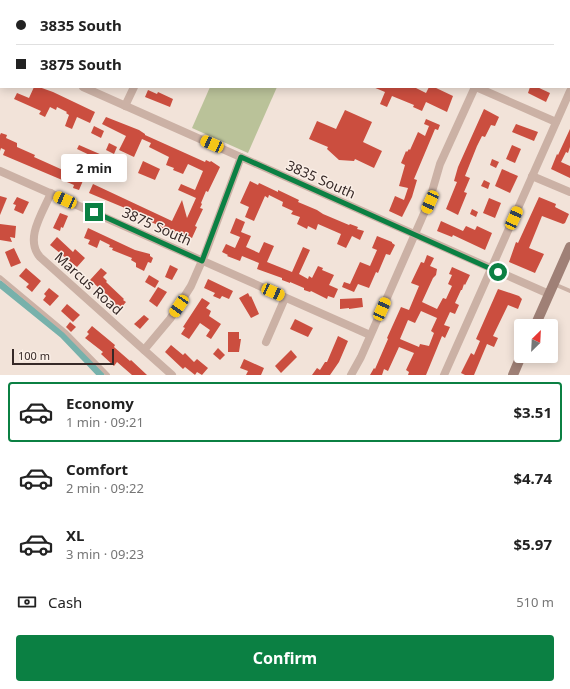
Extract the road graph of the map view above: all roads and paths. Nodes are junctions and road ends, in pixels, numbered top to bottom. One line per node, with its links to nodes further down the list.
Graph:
1 (85, 88): 6 (street, 3835 South)
2 (134, 88): 6 (street)
3 (476, 88): 13 (street)
4 (478, 88): 7 (street)
5 (570, 91): 7 (street)
6 (125, 106): 8 (street, 3835 South)
7 (556, 122): 10 (street)
8 (241, 157): 13 (street, 3835 South); 15 (street)
9 (0, 171): 12 (street, 3875 South)
10 (532, 176): 11 (street); 16 (street)
11 (570, 192)
12 (51, 193): 15 (street, 3875 South); 25 (street, Marcus Road)
13 (415, 235): 16 (street, 3835 South); 23 (street)
14 (570, 247): 18 (main road)
15 (202, 261): 21 (street, 3875 South); 25 (street)
16 (491, 268): 20 (street, 3835 South); 30 (street)
17 (0, 276): 27 (lane)
18 (554, 284): 19 (lane); 20 (main road)
19 (570, 292)
20 (549, 294): 22 (main road)
21 (286, 298): 23 (street, 3875 South); 24 (street)
22 (538, 319)
23 (370, 335): 29 (street)
24 (266, 342)
25 (144, 350): 28 (street, Marcus Road)
26 (519, 363): 31 (main road)
27 (108, 375)
28 (172, 375)
29 (351, 375)
30 (444, 375)
31 (513, 375)

